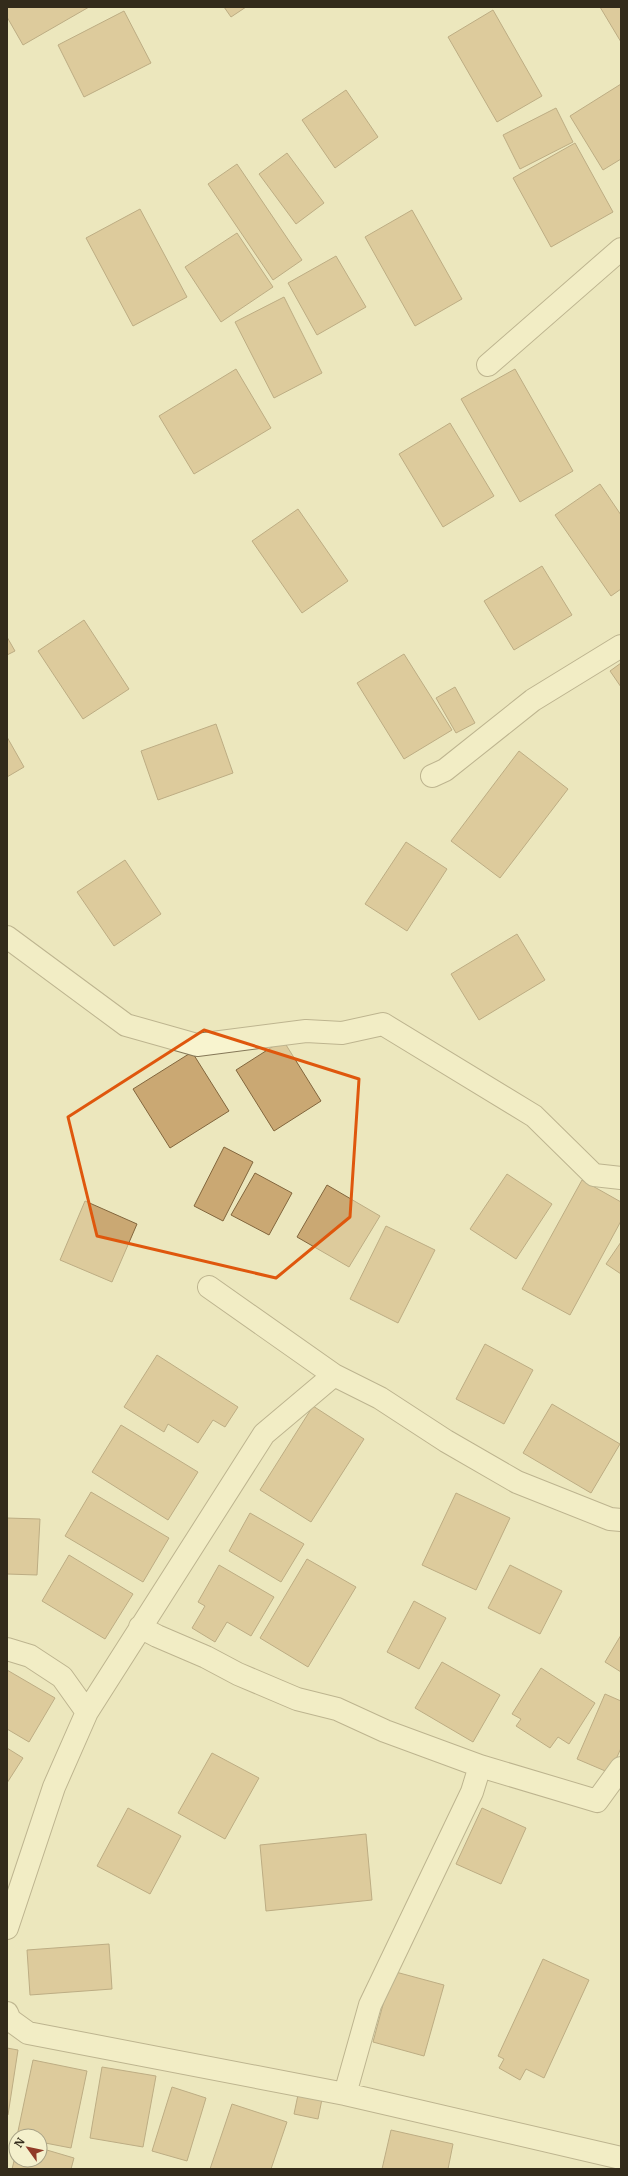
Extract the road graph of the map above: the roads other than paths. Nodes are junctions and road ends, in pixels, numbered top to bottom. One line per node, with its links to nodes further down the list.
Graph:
1 (621, 250): 2 (street)
2 (488, 365)
3 (621, 646): 4 (street)
4 (432, 776)
5 (7, 937): 6 (street)
6 (621, 1178)
7 (209, 1287): 8 (street)
8 (334, 1375): 9 (street); 10 (street)
9 (621, 1520)
10 (140, 1627): 12 (street); 13 (street)
11 (7, 1648): 12 (street)
12 (87, 1712): 15 (street)
13 (480, 1766): 14 (street); 17 (street)
14 (621, 1768)
15 (7, 1928)
16 (7, 2014): 17 (street)
17 (345, 2094): 18 (street)
18 (621, 2158)

